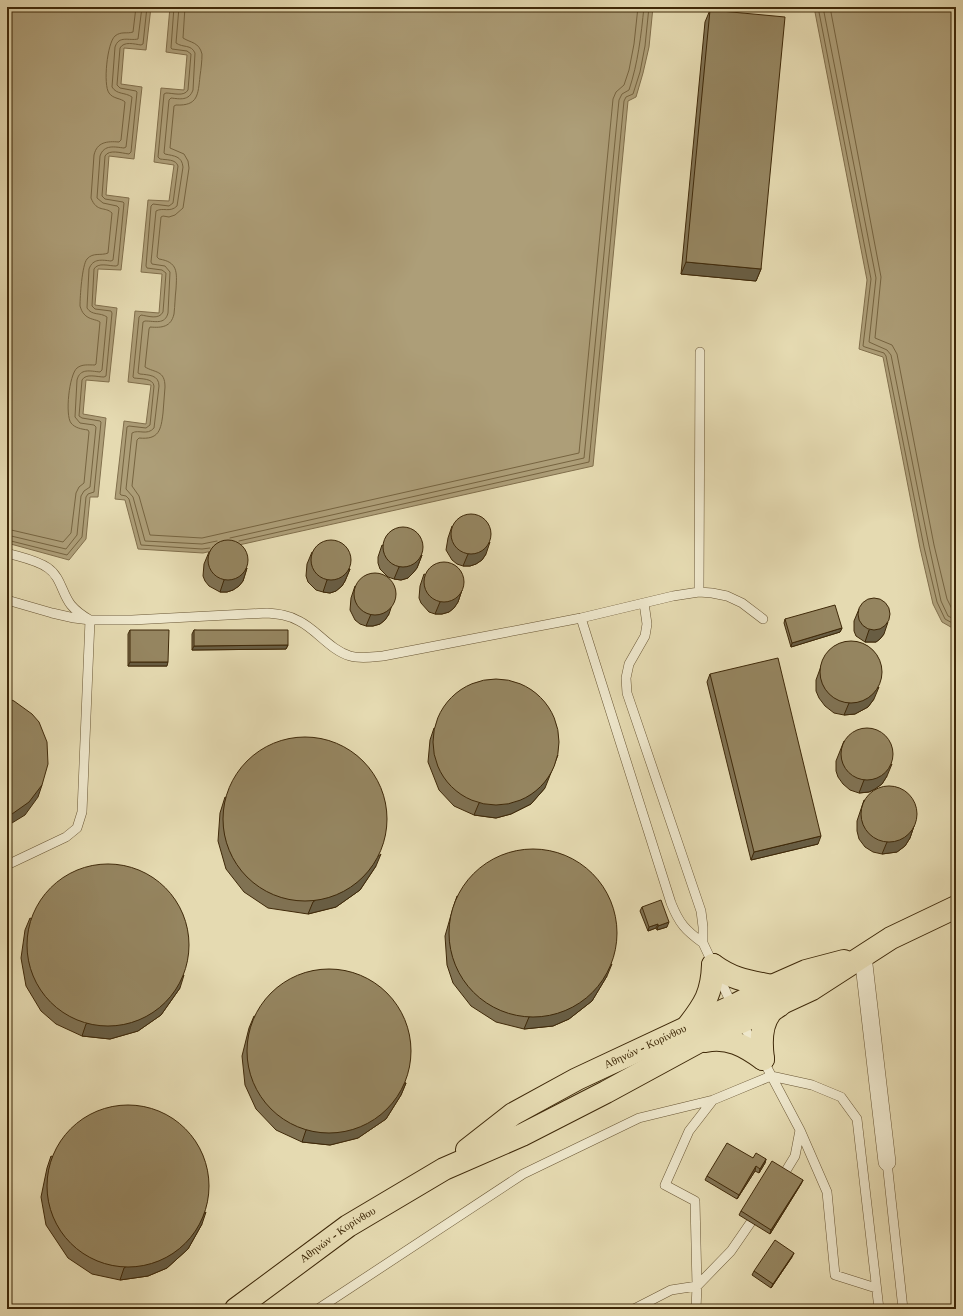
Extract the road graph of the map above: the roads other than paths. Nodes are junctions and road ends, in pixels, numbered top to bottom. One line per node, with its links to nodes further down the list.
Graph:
1 (700, 352): 3 (lane)
2 (7, 553): 8 (lane)
3 (699, 592): 5 (lane); 7 (lane)
4 (7, 600): 8 (lane)
5 (644, 603): 6 (lane); 11 (lane)
6 (581, 618): 8 (lane); 11 (lane)
7 (763, 619)
8 (90, 620): 9 (lane)
9 (7, 865)
10 (956, 907): 12 (main road, Αθηνών - Κορίνθου)
11 (703, 943): 13 (lane)
12 (863, 956): 14 (main road, Αθηνών - Κορίνθου); 20 (street)
13 (713, 965): 14 (main road); 15 (lane); 16 (main road)
14 (776, 995): 15 (main road, Αθηνών - Κορίνθου); 17 (main road)
15 (737, 1014): 16 (main road, Αθηνών - Κορίνθου); 17 (lane)
16 (693, 1034): 17 (main road); 25 (main road, Αθηνών - Κορίνθου)
17 (767, 1068): 18 (lane); 19 (lane); 24 (lane)
18 (713, 1100): 23 (lane); 26 (lane)
19 (800, 1130): 21 (lane); 24 (lane)
20 (887, 1162): 30 (lane)
21 (784, 1174)
22 (751, 1222): 23 (lane)
23 (697, 1286): 27 (lane); 28 (lane)
24 (876, 1288): 29 (lane)
25 (236, 1309)
26 (318, 1309)
27 (634, 1309)
28 (696, 1309)
29 (879, 1309)
30 (903, 1309)

